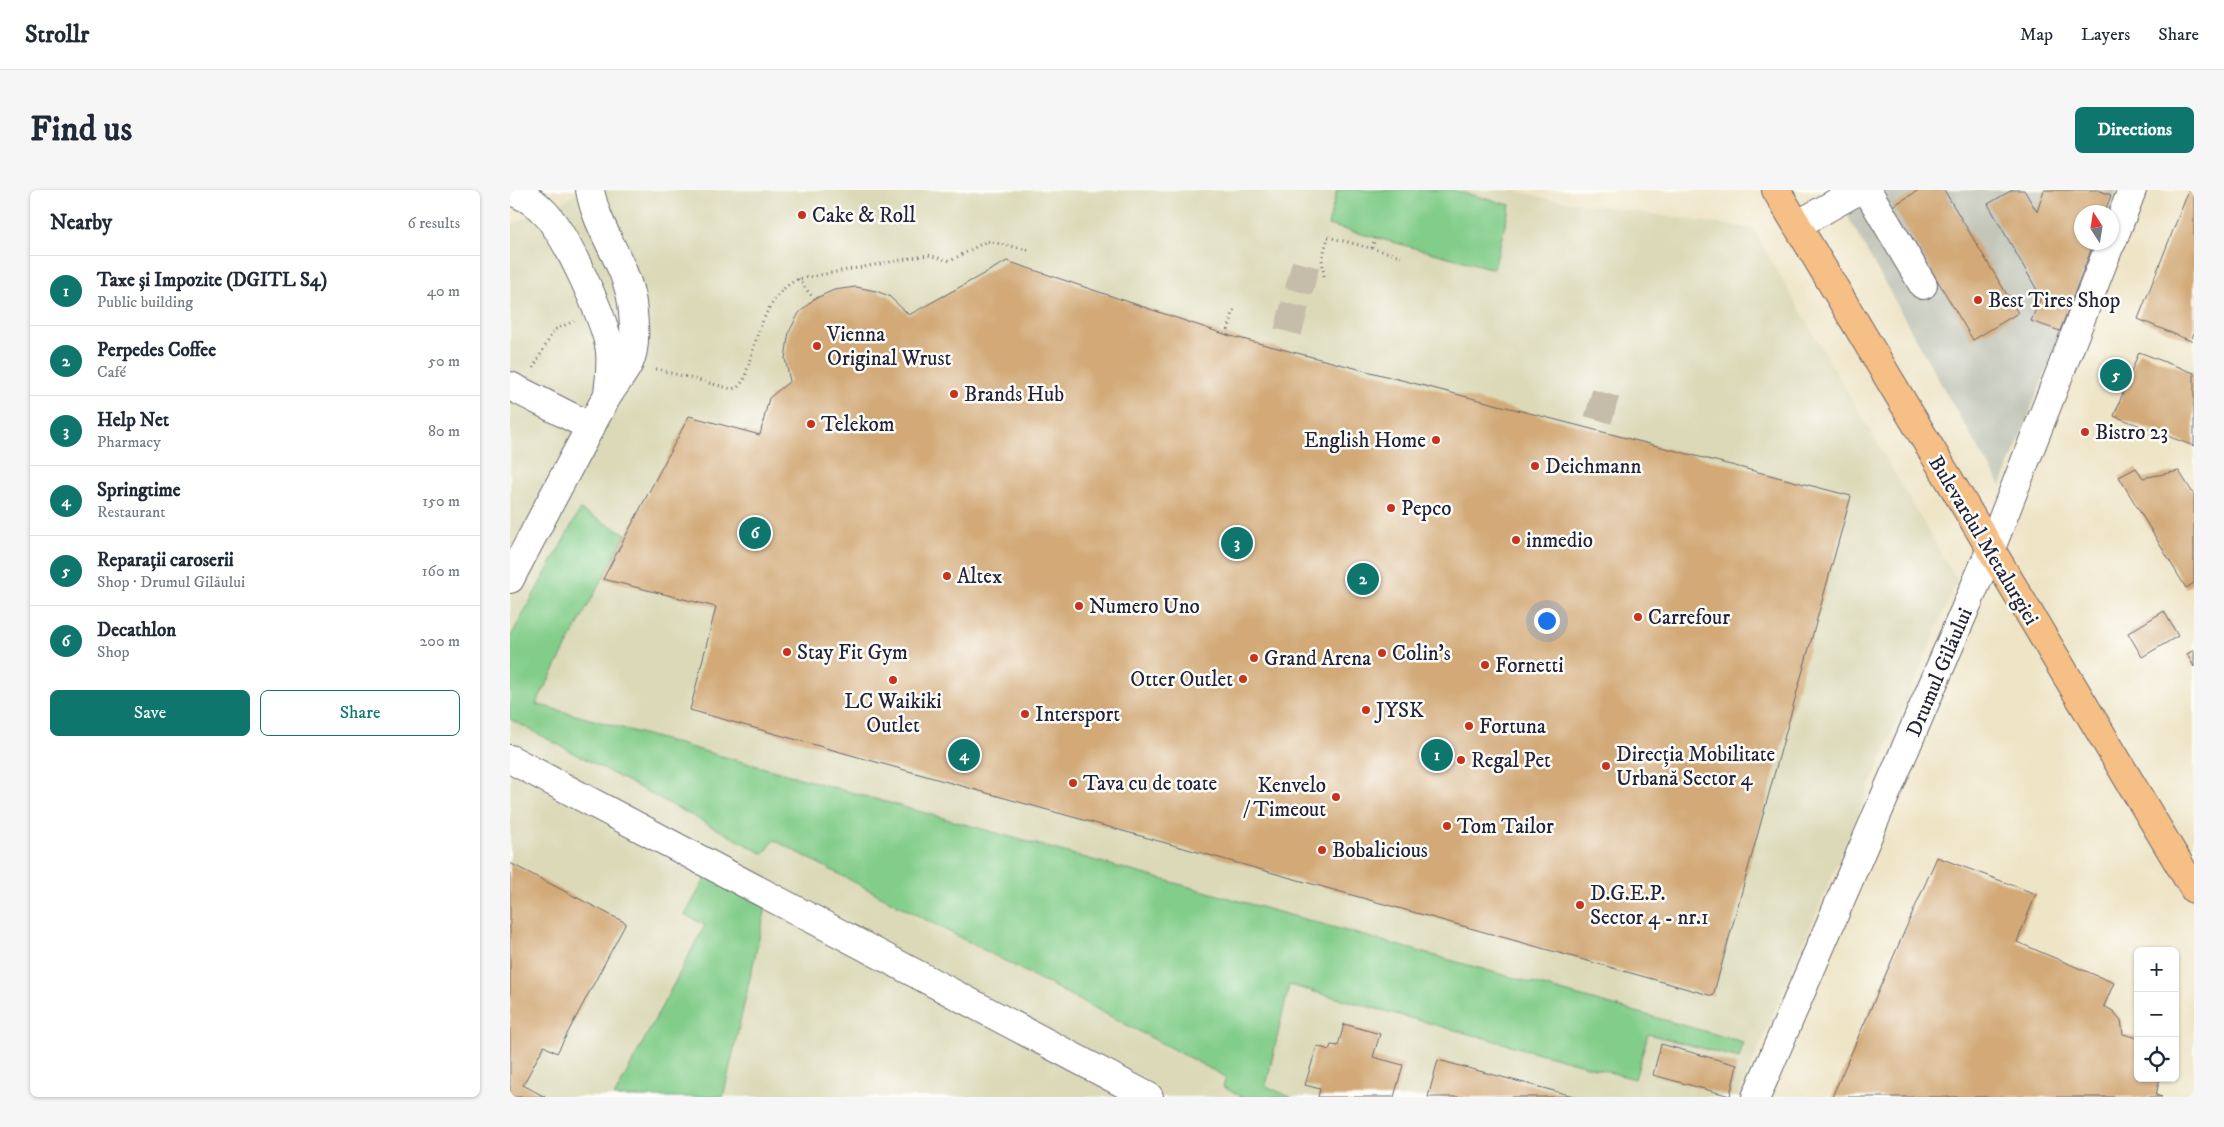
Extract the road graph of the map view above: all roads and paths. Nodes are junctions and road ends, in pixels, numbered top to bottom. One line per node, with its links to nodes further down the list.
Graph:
1 (590, 190): 21 (street)
2 (1776, 190): 8 (main road, Bulevardul Metalurgiei)
3 (1859, 190): 8 (street)
4 (1867, 190): 16 (street)
5 (2132, 190): 7 (street, Drumul Gilăului)
6 (510, 191): 19 (street)
7 (2119, 224)
8 (1797, 225): 25 (main road, Bulevardul Metalurgiei)
9 (1374, 238): 10 (path)
10 (1372, 248): 13 (path); 14 (path)
11 (1028, 250): 15 (path)
12 (2109, 250): 25 (street, Drumul Gilăului)
13 (1401, 256)
14 (1324, 276)
15 (798, 278): 17 (path); 21 (path)
16 (1923, 285)
17 (814, 299)
18 (1234, 309): 20 (path)
19 (598, 311): 22 (path); 23 (street)
20 (1227, 335)
21 (629, 362): 23 (street)
22 (515, 389): 24 (street)
23 (608, 395): 24 (street)
24 (591, 427): 26 (street)
25 (1990, 551): 28 (main road, Bulevardul Metalurgiei); 30 (street, Drumul Gilăului)
26 (510, 579)
27 (510, 759): 29 (street)
28 (2194, 889)
29 (1149, 1097)
30 (1756, 1097)

